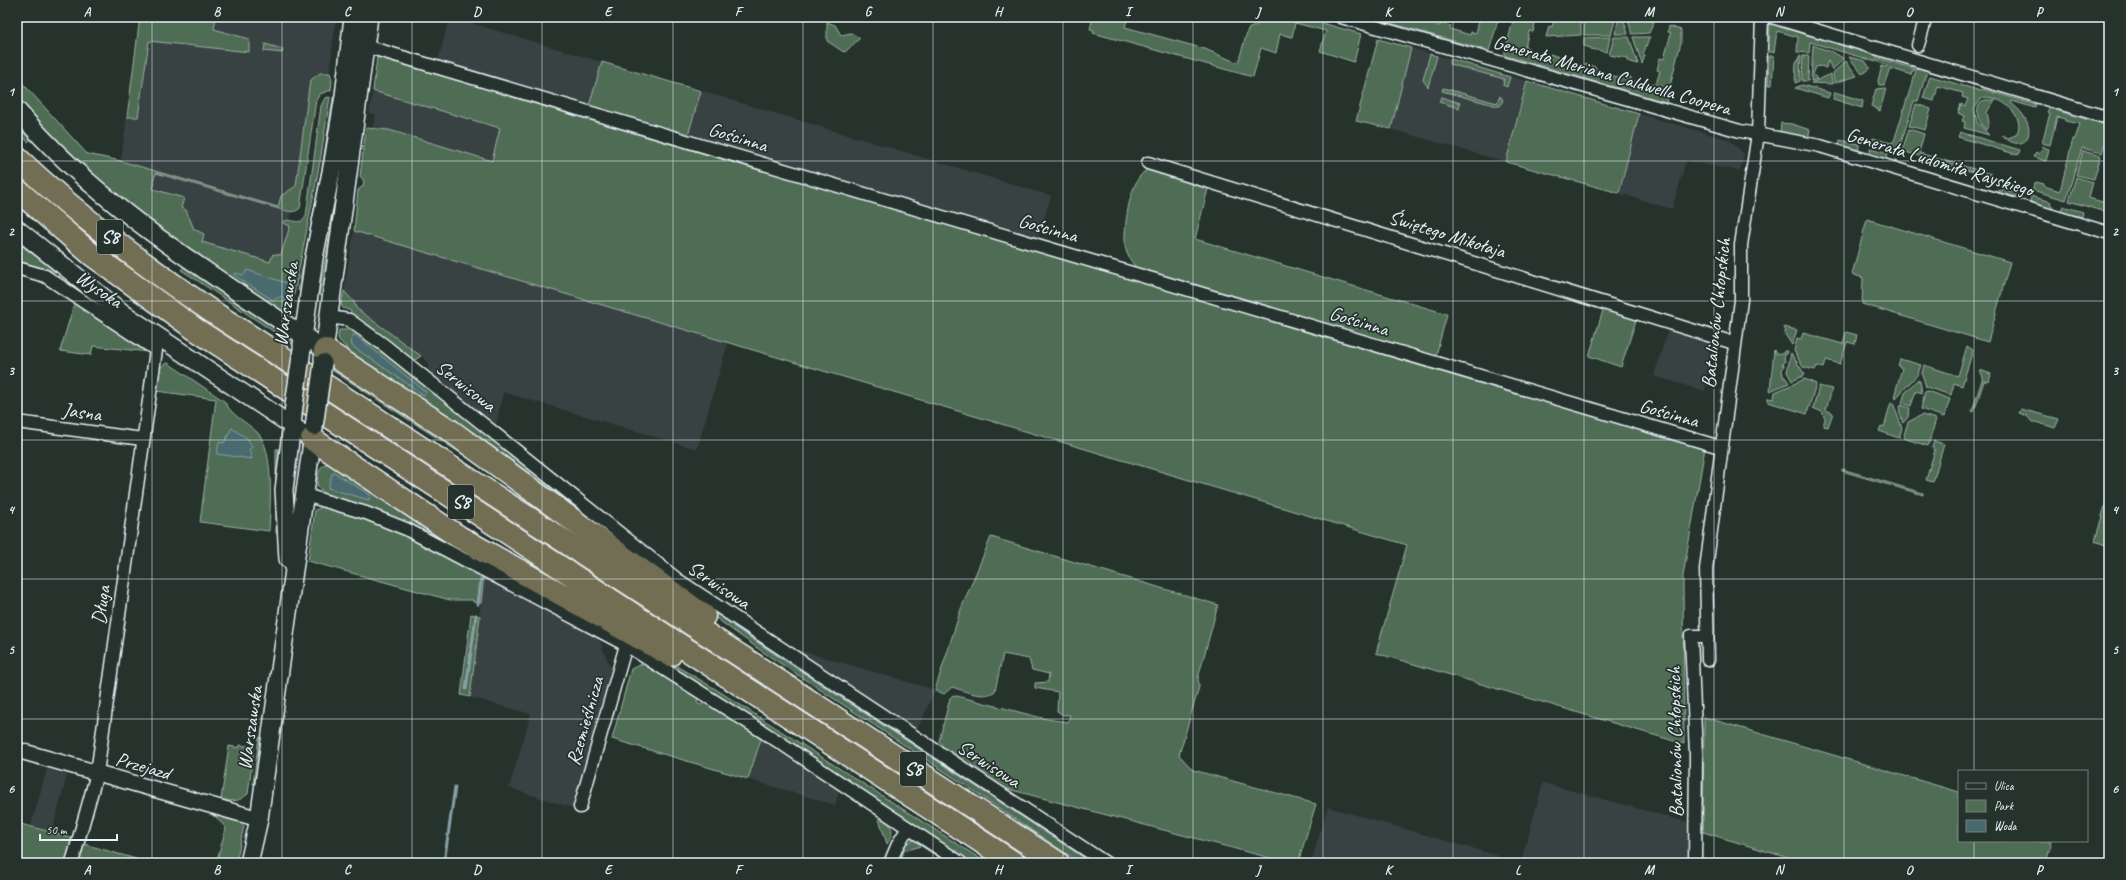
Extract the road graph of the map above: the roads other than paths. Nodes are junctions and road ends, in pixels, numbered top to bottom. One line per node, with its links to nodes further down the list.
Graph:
1 (353, 17): 19 (main road, Warszawska)
2 (369, 17): 8 (main road, Warszawska)
3 (1341, 17): 11 (street, Generała Meriana Caldwella Coopera)
4 (1762, 17): 11 (street, Batalionów Chłopskich)
5 (1772, 17): 10 (street)
6 (1926, 17): 7 (street)
7 (1918, 45)
8 (366, 46): 18 (main road, Warszawska); 27 (street, Gościnna)
9 (17, 110): 19 (main road)
10 (2109, 118)
11 (1758, 134): 16 (street, Generała Ludomiła Rayskiego); 20 (street, Batalionów Chłopskich)
12 (17, 158): 33 (highway, S8)
13 (1148, 162): 20 (street, Świętego Mikołaja)
14 (17, 190): 34 (highway, S8)
15 (17, 230): 23 (main road)
16 (2109, 233)
17 (17, 268): 21 (street, Wysoka)
18 (329, 317): 22 (main road, Warszawska); 46 (street, Serwisowa)
19 (303, 342): 22 (main road); 23 (main road, Warszawska, bridge)
20 (1734, 343): 27 (street, Batalionów Chłopskich)
21 (156, 350): 26 (street, Długa)
22 (324, 356): 25 (main road, Warszawska, bridge); 33 (highway)
23 (292, 419): 25 (main road); 29 (main road, Warszawska)
24 (17, 422): 26 (street, Jasna)
25 (313, 433): 28 (main road, Warszawska); 34 (highway)
26 (142, 439): 36 (street, Długa)
27 (1720, 448): 30 (street, Batalionów Chłopskich)
28 (305, 495): 29 (main road, Warszawska); 31 (street)
29 (291, 598): 38 (main road, Warszawska)
30 (1707, 636): 32 (street, Batalionów Chłopskich); 47 (street, Batalionów Chłopskich)
31 (626, 645): 37 (street, Rzemieślnicza); 39 (street)
32 (1708, 660)
33 (780, 682): 45 (highway, S8)
34 (764, 701): 44 (highway, S8)
35 (17, 750): 36 (street, Przejazd)
36 (97, 773): 38 (street, Przejazd); 40 (street, Długa)
37 (580, 807)
38 (259, 819): 41 (main road, Warszawska)
39 (908, 828): 42 (street); 43 (street)
40 (72, 863)
41 (249, 863)
42 (890, 863)
43 (961, 863)
44 (1014, 863)
45 (1058, 863)
46 (1106, 863)
47 (1696, 863)

